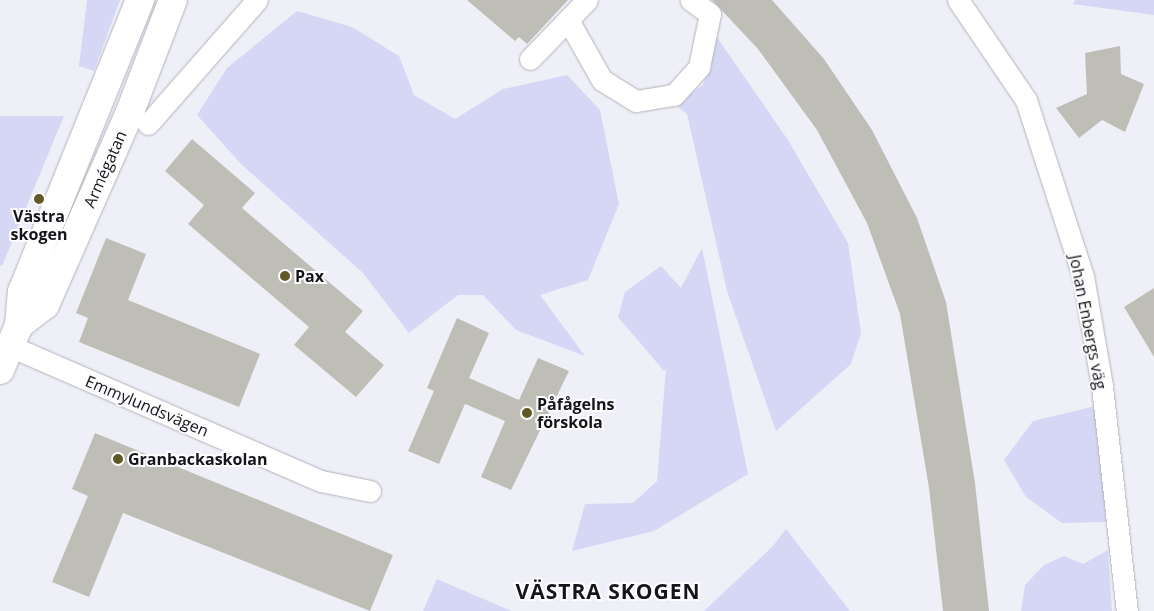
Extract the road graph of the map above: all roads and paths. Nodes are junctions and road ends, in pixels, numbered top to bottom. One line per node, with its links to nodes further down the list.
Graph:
1 (140, 0): 10 (street, Armégatan)
2 (173, 0): 10 (street, Armégatan)
3 (257, 0): 9 (street)
4 (587, 0): 7 (street)
5 (691, 0): 7 (street)
6 (958, 0): 12 (street, Johan Enbergs väg)
7 (568, 20): 8 (street)
8 (530, 59)
9 (148, 124)
10 (10, 347): 11 (street, Emmylundsvägen)
11 (370, 491)
12 (1127, 611)

